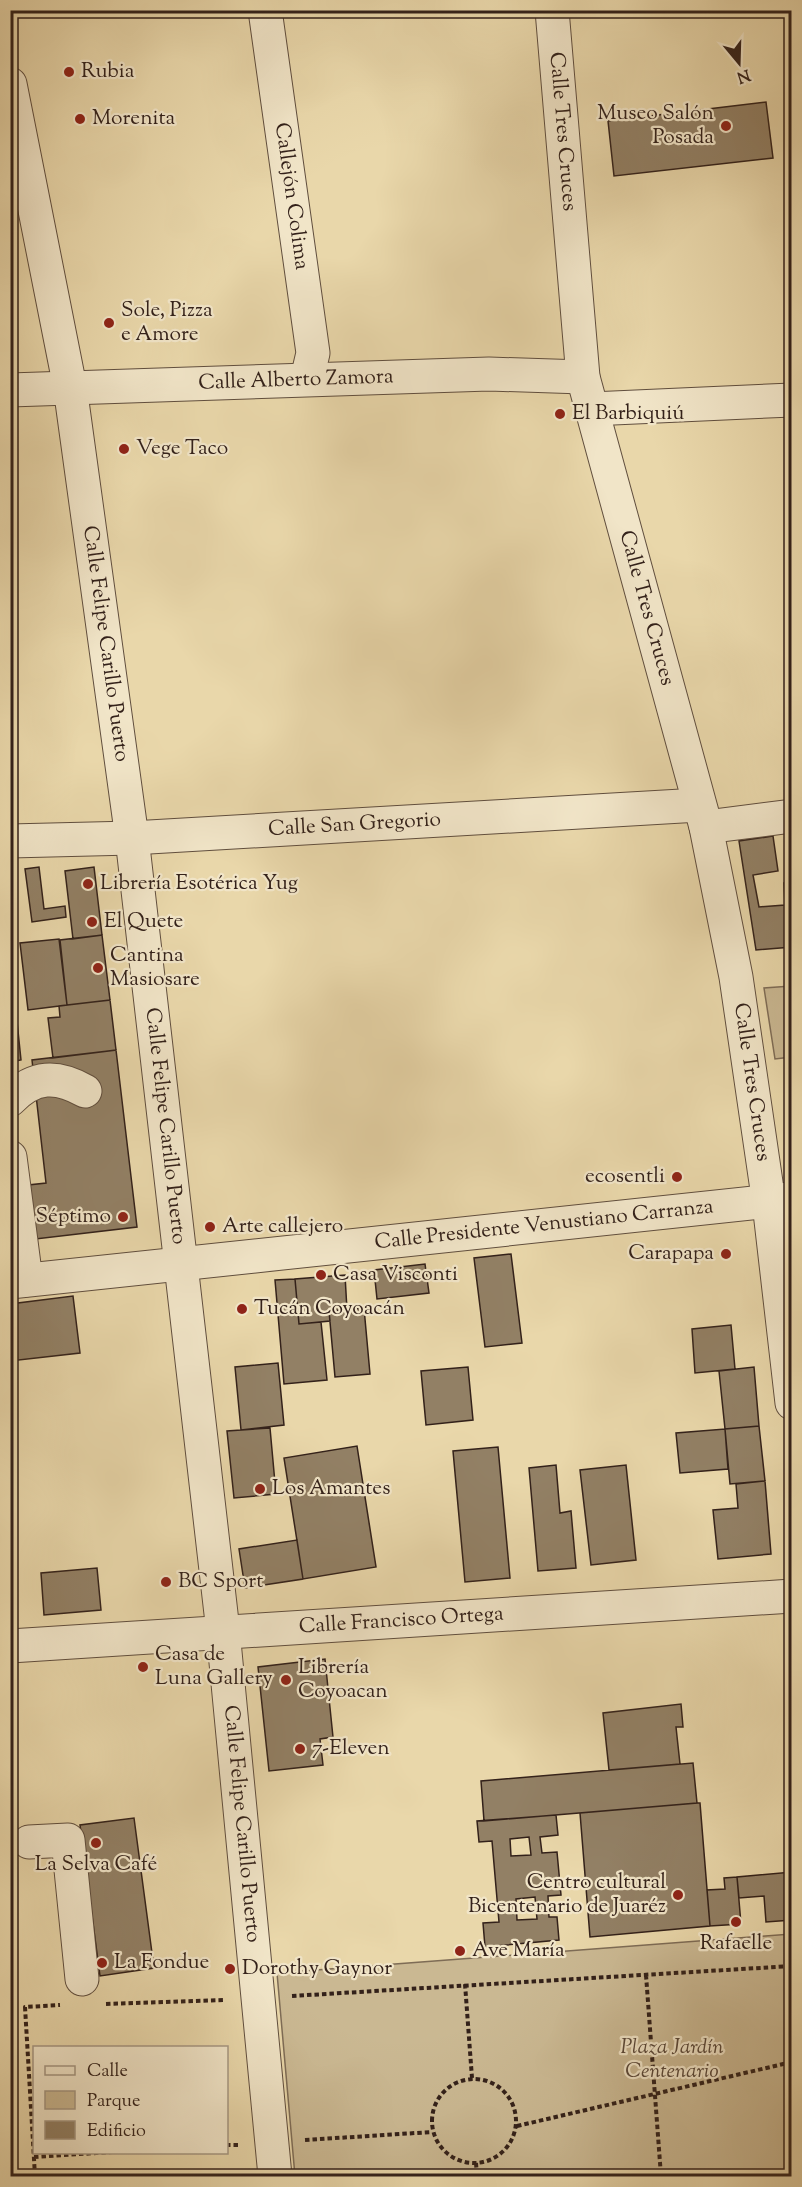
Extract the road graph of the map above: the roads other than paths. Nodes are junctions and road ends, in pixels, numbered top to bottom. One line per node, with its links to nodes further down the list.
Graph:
1 (265, 10): 5 (street, Callejón Colima)
2 (552, 10): 4 (street, Calle Tres Cruces)
3 (10, 84): 6 (street, Calle Felipe Carillo Puerto)
4 (583, 377): 5 (street, Calle Alberto Zamora); 9 (street, Calle Tres Cruces)
5 (307, 379): 6 (street, Calle Alberto Zamora)
6 (70, 387): 7 (street, Calle Alberto Zamora); 12 (street, Calle Felipe Carillo Puerto)
7 (10, 390)
8 (792, 400): 9 (street)
9 (591, 408): 10 (street, Calle Tres Cruces)
10 (703, 816): 11 (street, Calle San Gregorio); 12 (street, Calle San Gregorio); 17 (street, Calle Tres Cruces)
11 (792, 816)
12 (132, 838): 13 (street, Calle San Gregorio); 18 (street, Calle Felipe Carillo Puerto)
13 (10, 841)
14 (85, 1091): 15 (street)
15 (10, 1100)
16 (10, 1157): 19 (street)
17 (780, 1201): 18 (street, Calle Presidente Venustiano Carranza); 20 (street, Calle Tres Cruces)
18 (183, 1263): 19 (street, Calle Presidente Venustiano Carranza); 22 (street, Calle Felipe Carillo Puerto)
19 (18, 1281)
20 (792, 1403)
21 (792, 1596): 22 (street, Calle Francisco Ortega)
22 (224, 1631): 23 (street, Calle Francisco Ortega); 26 (street, Calle Felipe Carillo Puerto)
23 (10, 1646)
24 (29, 1842): 25 (street)
25 (76, 1992)
26 (275, 2176)

